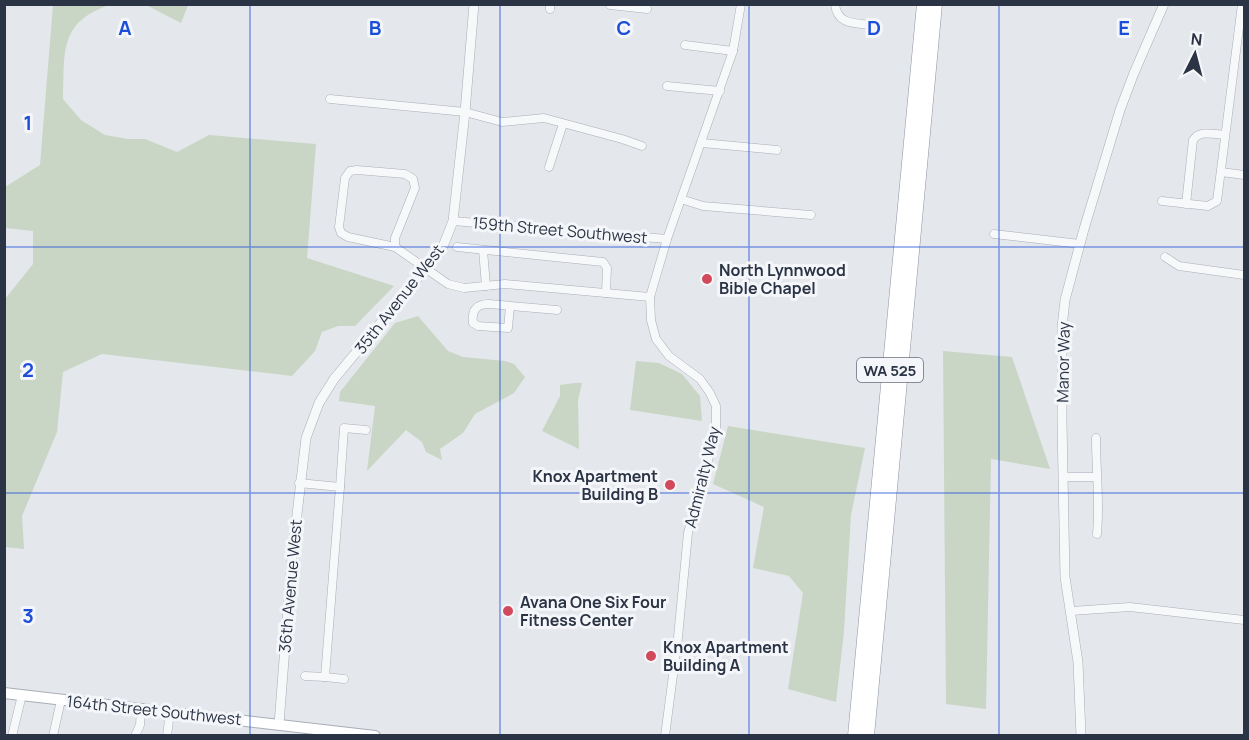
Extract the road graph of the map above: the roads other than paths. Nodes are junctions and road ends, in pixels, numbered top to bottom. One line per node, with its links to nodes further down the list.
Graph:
1 (474, 4): 17 (street, 35th Avenue West)
2 (741, 4): 13 (street, Admiralty Way)
3 (835, 4): 11 (street)
4 (924, 4): 71 (highway, WA 525)
5 (935, 4): 72 (highway, WA 525)
6 (1164, 4): 33 (street, Manor Way)
7 (1242, 4): 19 (street)
8 (609, 5): 9 (street)
9 (629, 6): 10 (street)
10 (647, 9)
11 (871, 25)
12 (685, 45): 13 (street)
13 (733, 51): 15 (street, Admiralty Way)
14 (667, 86): 15 (street)
15 (720, 91): 20 (street, Admiralty Way)
16 (330, 99): 17 (street)
17 (465, 112): 18 (street); 30 (street, 35th Avenue West)
18 (563, 124): 21 (street); 23 (street)
19 (1225, 135): 24 (street); 28 (street)
20 (702, 143): 22 (street); 26 (street, Admiralty Way)
21 (642, 146)
22 (777, 150)
23 (549, 168)
24 (1221, 172): 25 (street); 28 (street)
25 (1245, 175)
26 (681, 199): 29 (street); 32 (street, Admiralty Way)
27 (1162, 201): 28 (street)
28 (1186, 204)
29 (811, 215)
30 (453, 221): 32 (street, 159th Street Southwest); 38 (street, 35th Avenue West)
31 (994, 234): 33 (street)
32 (667, 240): 42 (street, Admiralty Way)
33 (1080, 243): 48 (street, Manor Way)
34 (395, 247): 34 (street); 38 (street)
35 (457, 247): 36 (street)
36 (483, 250): 40 (street); 41 (street)
37 (1165, 257): 39 (street)
38 (427, 268): 40 (street); 46 (street, 35th Avenue West)
39 (1245, 275)
40 (486, 286): 41 (street)
41 (606, 293): 42 (street)
42 (650, 297): 70 (street, Admiralty Way)
43 (510, 306): 43 (street); 44 (street)
44 (557, 310)
45 (366, 430): 51 (street)
46 (306, 438): 50 (street, 36th Avenue West)
47 (1096, 438): 49 (street)
48 (1063, 477): 49 (street); 53 (street, Manor Way)
49 (1096, 477): 52 (street)
50 (299, 483): 51 (street); 63 (street, 36th Avenue West)
51 (340, 487): 56 (street)
52 (1097, 534)
53 (1071, 611): 54 (street); 73 (street, Manor Way)
54 (1245, 620)
55 (305, 676): 56 (street)
56 (325, 677): 57 (street)
57 (344, 679)
58 (4, 693): 59 (main road, 164th Street Southwest)
59 (22, 695): 60 (main road, 164th Street Southwest); 64 (street)
60 (61, 700): 61 (main road, 164th Street Southwest); 65 (street)
61 (141, 709): 62 (main road, 164th Street Southwest); 66 (street)
62 (170, 712): 63 (main road, 164th Street Southwest); 67 (street)
63 (279, 724): 68 (main road, 36th Avenue West); 69 (main road, 164th Street Southwest)
64 (12, 735)
65 (53, 735)
66 (135, 735)
67 (167, 735)
68 (278, 735)
69 (375, 735)
70 (665, 735)
71 (855, 735)
72 (867, 735)
73 (1081, 735)

